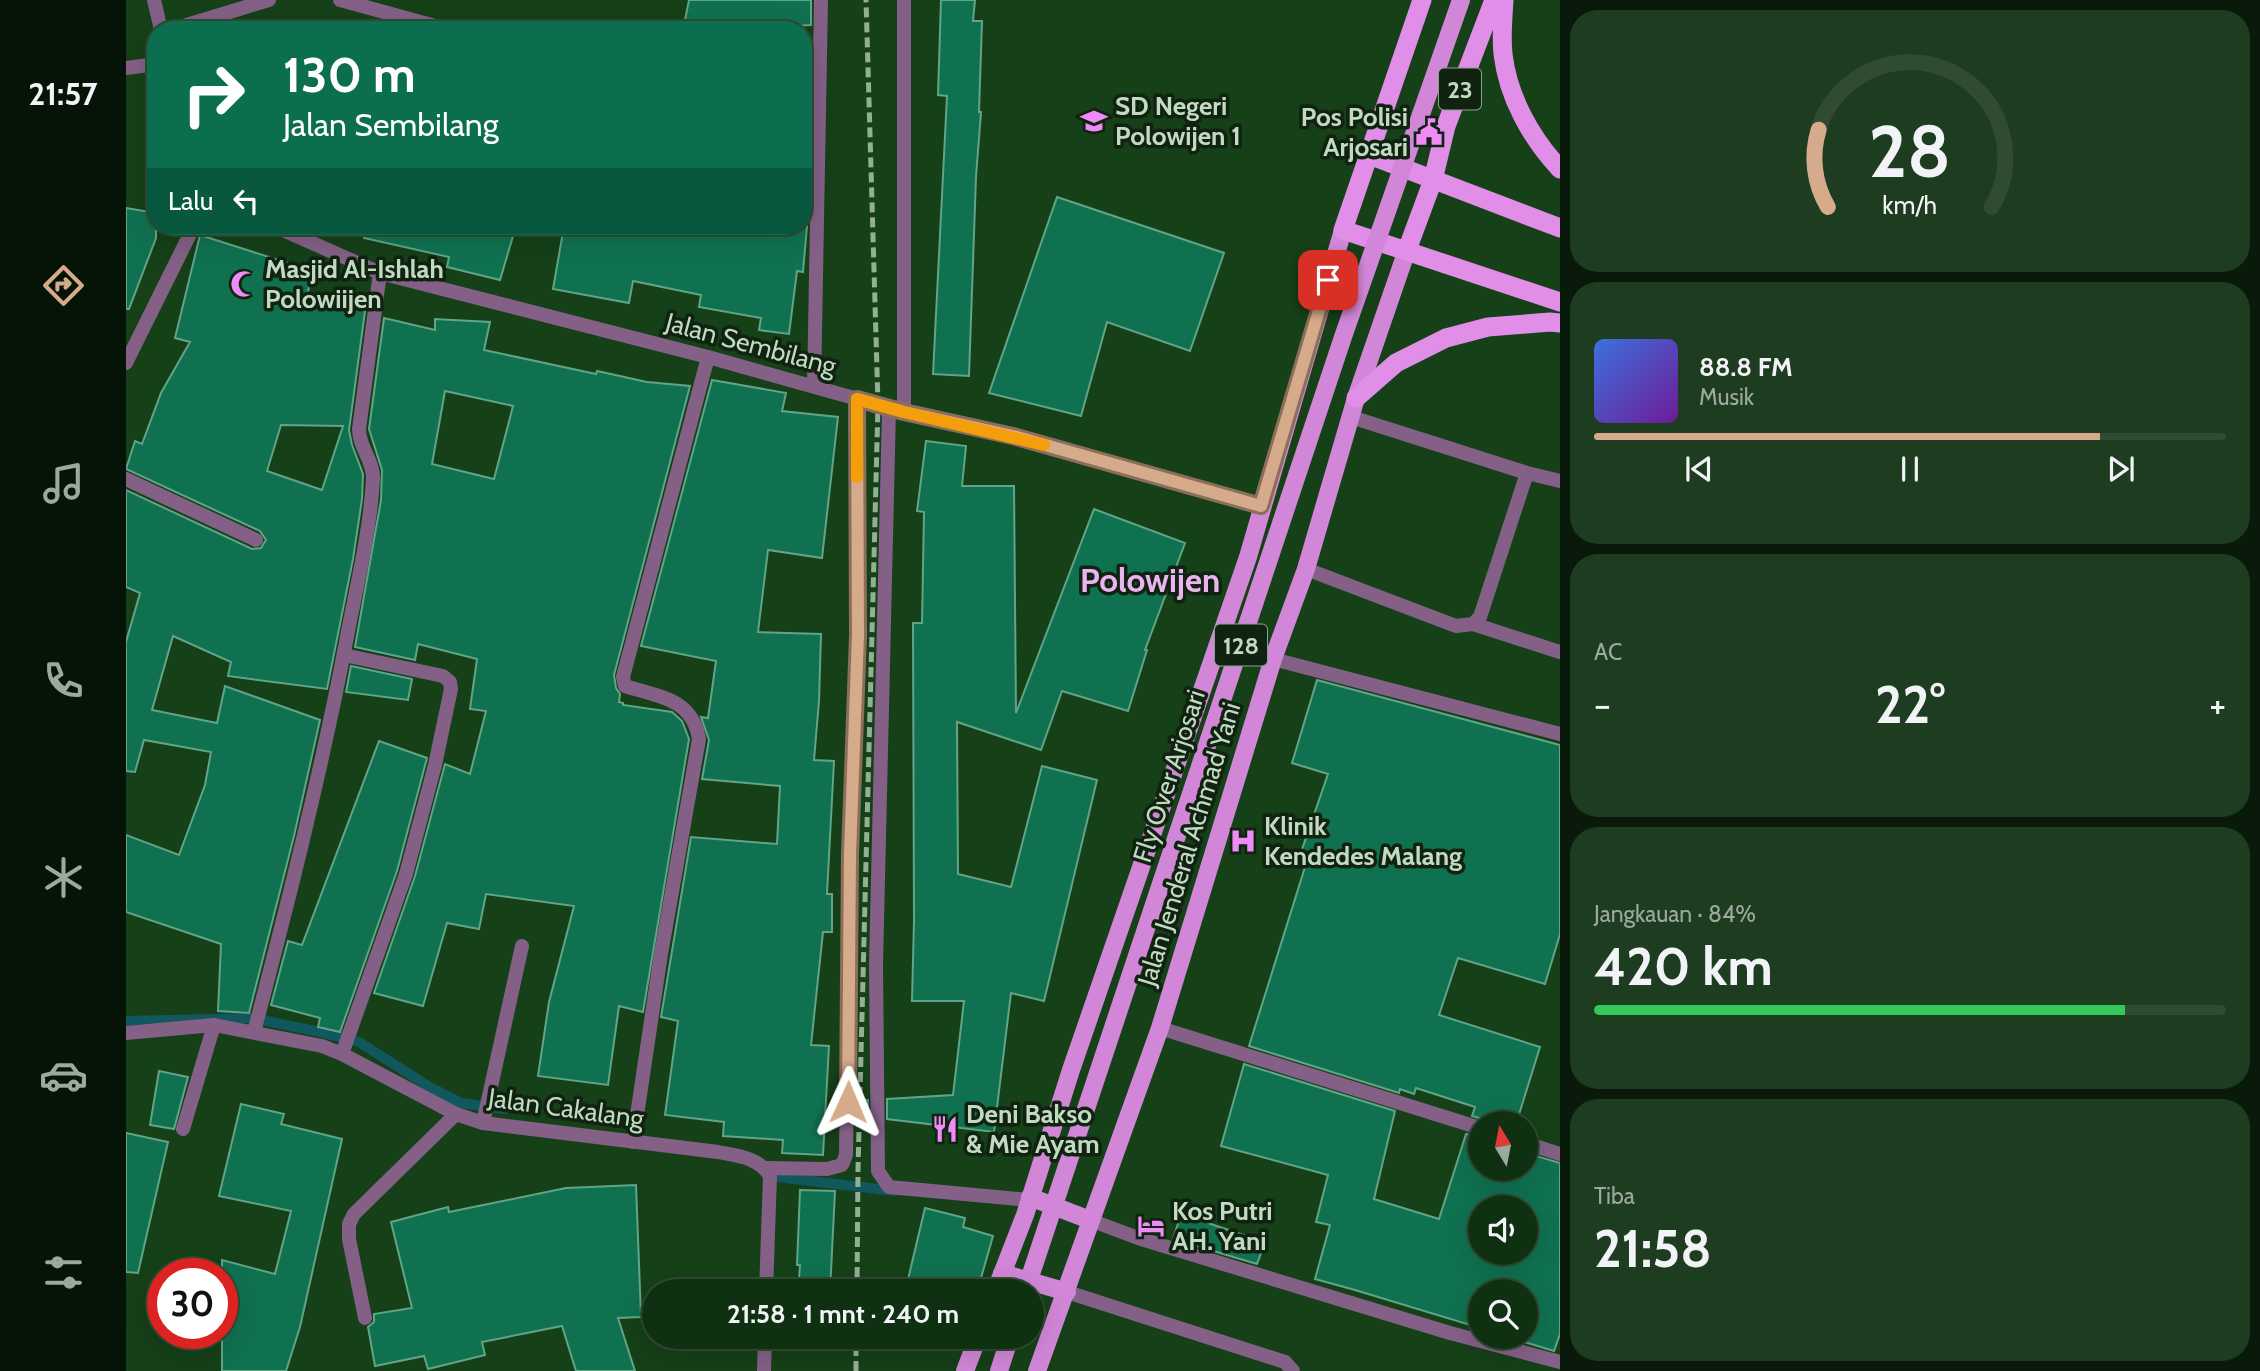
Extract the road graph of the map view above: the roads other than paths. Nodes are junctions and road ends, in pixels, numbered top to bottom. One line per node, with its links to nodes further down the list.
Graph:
1 (154, 0): 10 (street)
2 (269, 0): 11 (street)
3 (340, 0): 12 (street)
4 (821, 0): 16 (street)
5 (904, 0): 33 (street)
6 (1422, 0): 17 (highway, 23)
7 (1461, 0): 64 (main road, Fly Over Arjosari / 128, bridge)
8 (1494, 0): 19 (highway, 23)
9 (1504, 0): 18 (highway)
10 (159, 21)
11 (200, 21)
12 (417, 21)
13 (147, 65): 14 (street)
14 (126, 68)
15 (812, 70): 16 (street)
16 (820, 71): 30 (street)
17 (1369, 155): 19 (highway); 21 (highway, 23)
18 (1560, 169)
19 (1433, 180): 20 (highway); 24 (highway, 23)
20 (1560, 228)
21 (1343, 230): 24 (highway); 37 (main road, Jalan Jenderal Achmad Yani / 128)
22 (190, 235): 29 (street)
23 (294, 235): 25 (street, Jalan Sembilang)
24 (1408, 250): 26 (highway); 32 (main road, Jalan Jenderal Achmad Yani)
25 (380, 273): 28 (street, Jalan Sembilang); 42 (street)
26 (1560, 303)
27 (1560, 324): 32 (highway)
28 (708, 357): 30 (street, Jalan Sembilang); 55 (street)
29 (126, 363)
30 (814, 387): 31 (street, Jalan Sembilang)
31 (857, 399): 33 (street, Jalan Sembilang); 58 (street, Jalan Cakalang)
32 (1353, 408): 34 (street); 39 (main road, Jalan Jenderal Achmad Yani / 128)
33 (896, 410): 37 (street, Jalan Sembilang); 59 (street)
34 (1527, 473): 36 (street); 40 (street)
35 (126, 479): 38 (street)
36 (1560, 481)
37 (1261, 506): 59 (main road, Jalan Jenderal Achmad Yani / 128)
38 (256, 540)
39 (1306, 569): 40 (street); 43 (main road, Jalan Jenderal Achmad Yani / 128)
40 (1473, 624): 41 (street)
41 (1560, 652)
42 (344, 655): 46 (street); 50 (street)
43 (1273, 659): 44 (street); 48 (main road, Jalan Jenderal Achmad Yani / 128)
44 (1560, 734)
45 (522, 946): 52 (street)
46 (256, 1021): 47 (street, Jalan Cakalang); 50 (street, Jalan Cakalang)
47 (214, 1025): 49 (street, Jalan Cakalang); 54 (street)
48 (1160, 1028): 53 (street); 60 (main road, Jalan Jenderal Achmad Yani / 128)
49 (126, 1033)
50 (344, 1047): 51 (street, Jalan Cakalang)
51 (456, 1114): 52 (street, Jalan Cakalang); 66 (street)
52 (484, 1119): 55 (street, Jalan Cakalang)
53 (1468, 1124)
54 (183, 1129)
55 (634, 1133): 58 (street, Jalan Cakalang)
56 (1538, 1147): 57 (street)
57 (1560, 1154)
58 (765, 1168): 62 (street)
59 (1028, 1203): 60 (main road); 61 (main road, Jalan Jenderal Achmad Yani / 128)
60 (1089, 1222): 65 (main road, Jalan Jenderal Achmad Yani / 128); 70 (street)
61 (1002, 1273): 63 (main road, Jalan Jenderal Achmad Yani / 128); 65 (main road)
62 (766, 1279)
63 (1000, 1279)
64 (1030, 1279)
65 (1067, 1292): 74 (main road, Jalan Jenderal Achmad Yani / 128); 75 (street)
66 (365, 1318)
67 (765, 1349): 71 (street)
68 (973, 1349): 72 (main road)
69 (1006, 1349): 73 (main road)
70 (1560, 1362)
71 (764, 1371)
72 (965, 1371)
73 (999, 1371)
74 (1037, 1371)
75 (1293, 1371)

